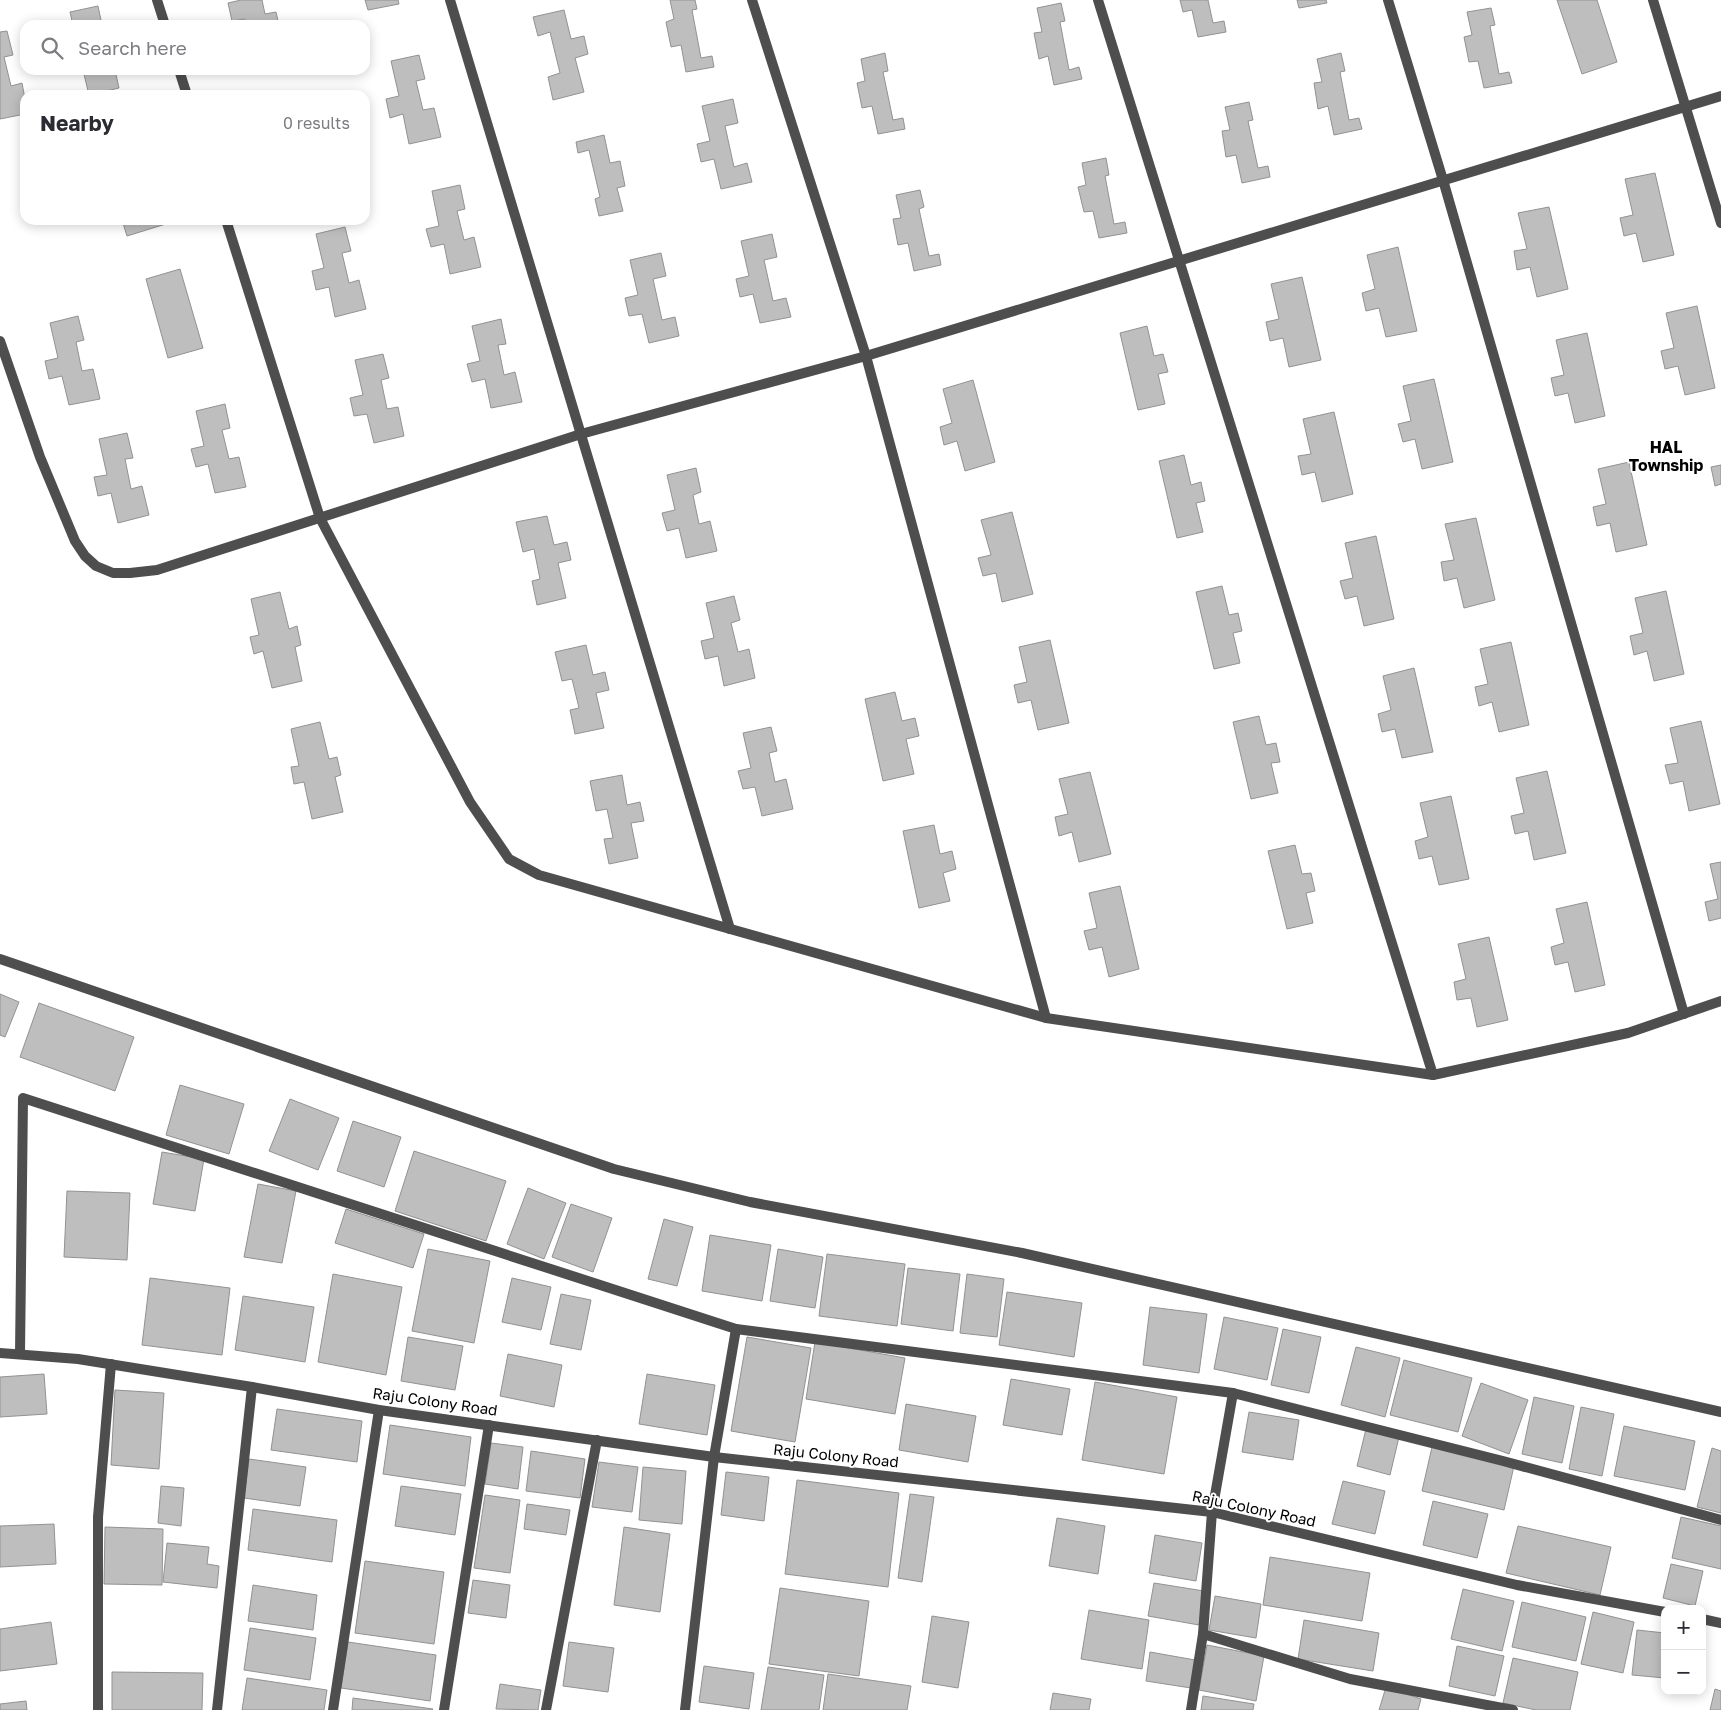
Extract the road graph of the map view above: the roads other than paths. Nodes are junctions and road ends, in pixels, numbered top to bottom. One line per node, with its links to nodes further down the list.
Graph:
1 (157, 0): 7 (street)
2 (450, 0): 18 (street)
3 (752, 0): 17 (street)
4 (1098, 0): 15 (street)
5 (1388, 0): 12 (street)
6 (1653, 0): 11 (street)
7 (163, 20)
8 (181, 75): 9 (street)
9 (185, 90)
10 (1721, 96): 11 (street)
11 (1686, 106): 12 (street); 13 (street)
12 (1443, 180): 15 (street); 23 (street)
13 (1721, 223)
14 (228, 225): 19 (street)
15 (1178, 261): 17 (street); 25 (street)
16 (0, 341): 19 (street)
17 (866, 356): 18 (street); 24 (street)
18 (581, 434): 19 (street); 20 (street)
19 (320, 518): 20 (street)
20 (730, 929): 24 (street)
21 (0, 959): 33 (street)
22 (1721, 1001): 23 (street)
23 (1684, 1014): 25 (street)
24 (1046, 1018): 25 (street)
25 (1433, 1075)
26 (736, 1329): 28 (street); 31 (street); 36 (street)
27 (0, 1353): 28 (street, Raju Colony Road)
28 (20, 1354): 29 (street, Raju Colony Road)
29 (111, 1364): 30 (street, Raju Colony Road); 43 (street)
30 (252, 1387): 32 (street, Raju Colony Road); 44 (street)
31 (1233, 1393): 37 (street); 38 (street)
32 (379, 1410): 34 (street, Raju Colony Road); 45 (street)
33 (1721, 1412)
34 (489, 1424): 35 (street, Raju Colony Road); 46 (street)
35 (597, 1440): 36 (street, Raju Colony Road); 47 (street)
36 (714, 1457): 37 (street, Raju Colony Road); 48 (street)
37 (1212, 1512): 39 (street, Raju Colony Road); 42 (street)
38 (1721, 1520)
39 (1661, 1611)
40 (1706, 1620): 41 (street)
41 (1721, 1623)
42 (1203, 1634): 49 (street); 50 (street)
43 (98, 1710)
44 (217, 1710)
45 (333, 1710)
46 (444, 1710)
47 (546, 1710)
48 (686, 1710)
49 (1191, 1710)
50 (1513, 1710)

